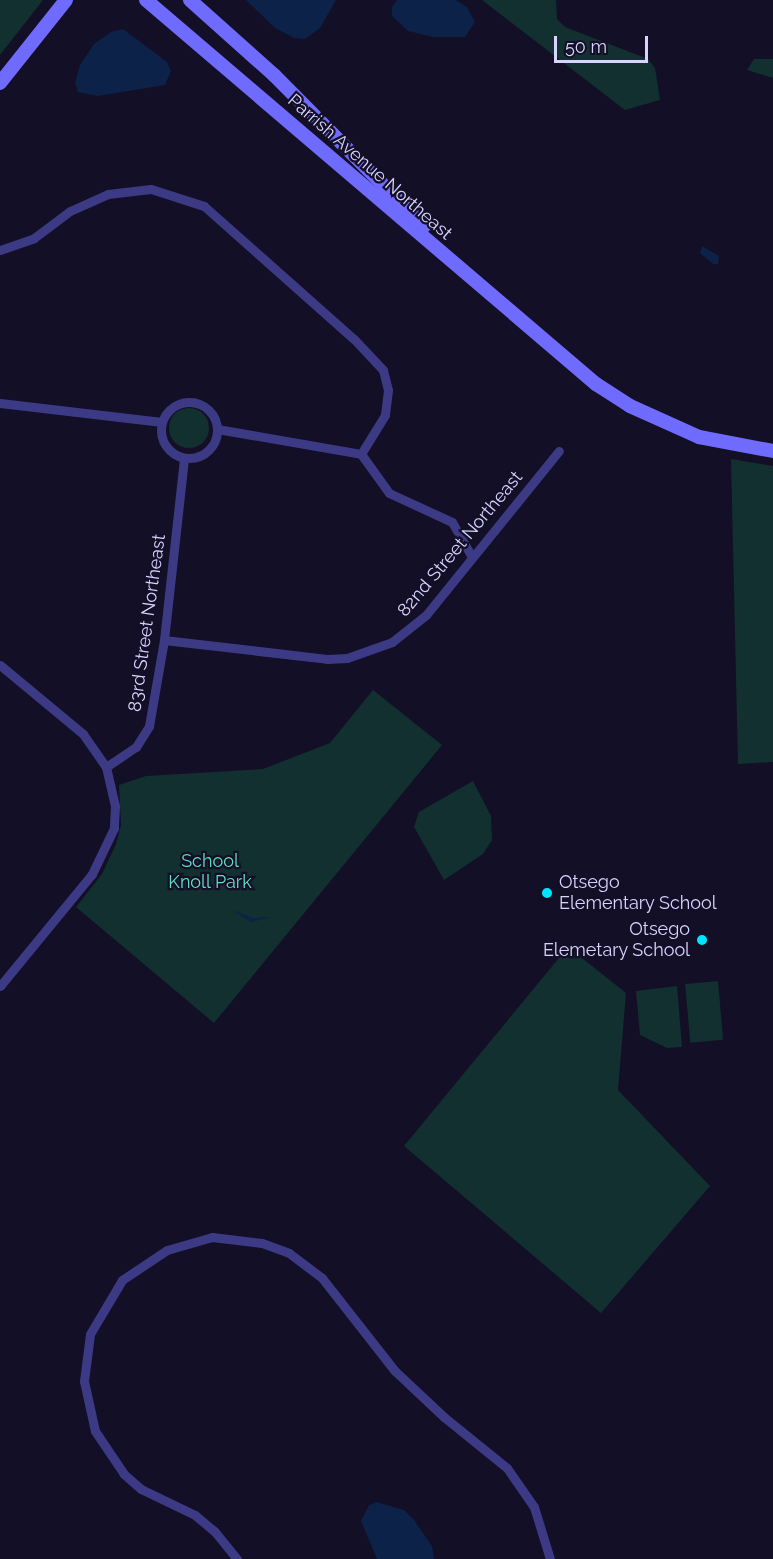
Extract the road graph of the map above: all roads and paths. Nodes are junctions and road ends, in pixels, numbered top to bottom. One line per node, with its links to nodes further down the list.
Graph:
1 (66, 0): 4 (main road)
2 (146, 0): 6 (main road, Parrish Avenue Northeast)
3 (190, 0): 6 (main road, Parrish Avenue Northeast)
4 (0, 83)
5 (0, 250): 12 (street)
6 (569, 363): 11 (main road, Parrish Avenue Northeast)
7 (0, 403): 8 (street)
8 (162, 423): 9 (street); 13 (street)
9 (217, 429): 12 (street); 13 (street)
10 (559, 451): 14 (street, 82nd Street Northeast)
11 (773, 451)
12 (361, 454): 14 (street)
13 (184, 458): 15 (street, 83rd Street Northeast)
14 (472, 557): 15 (street, 82nd Street Northeast)
15 (164, 640): 17 (street, 83rd Street Northeast)
16 (0, 665): 17 (street)
17 (106, 767): 18 (street)
18 (0, 986)
19 (237, 1559): 20 (street)
20 (550, 1559)

